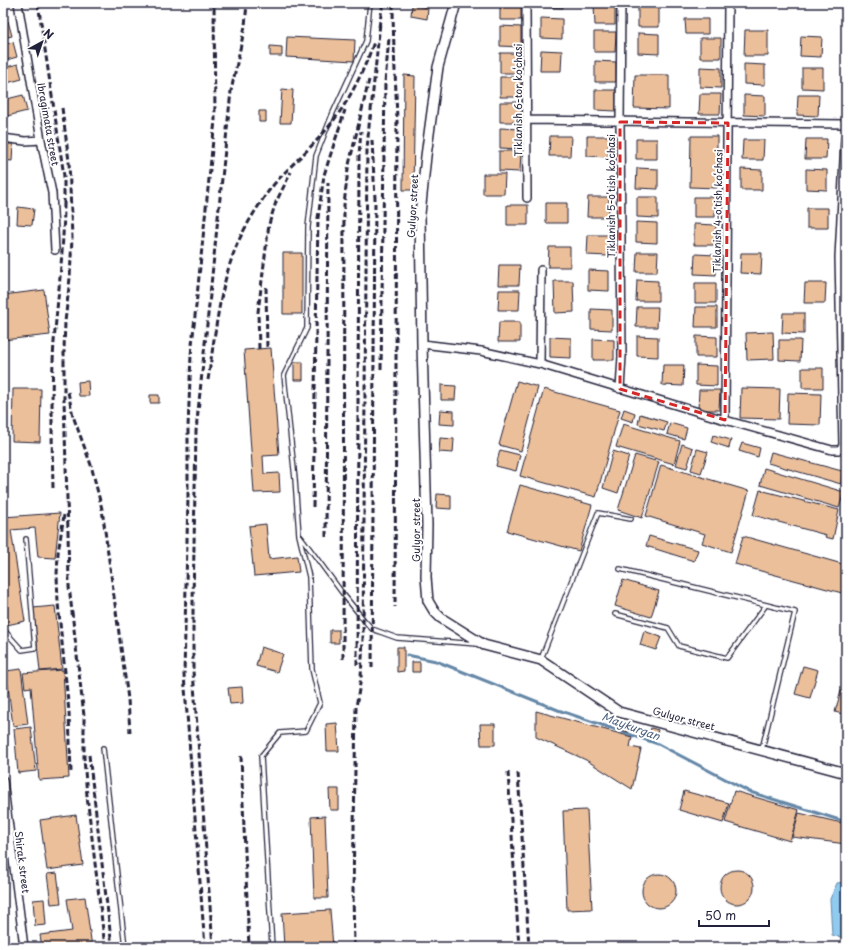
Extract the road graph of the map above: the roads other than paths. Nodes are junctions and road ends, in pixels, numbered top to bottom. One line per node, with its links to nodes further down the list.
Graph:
1 (18, 3): 13 (street, Ibragimаta street)
2 (370, 3): 24 (lane)
3 (456, 3): 19 (street, Gulyor street)
4 (526, 3): 7 (street, Tiklanish 6-tor ko‘chasi)
5 (621, 3): 8 (street, Tiklanish 5-o'tish ko‘chasi)
6 (728, 3): 9 (street, Tiklanish 4-o'tish ko‘chasi)
7 (527, 120): 8 (street); 14 (street, Tiklanish 6-tor ko‘chasi)
8 (620, 122): 9 (street); 21 (street, Tiklanish 5-o'tish ko‘chasi)
9 (728, 123): 10 (street); 22 (street, Tiklanish 4-o'tish ko‘chasi)
10 (846, 124)
11 (846, 136): 16 (street)
12 (3, 138): 13 (street)
13 (41, 140): 15 (street, Ibragimаta street)
14 (527, 198)
15 (55, 250)
16 (839, 257): 17 (street); 22 (street)
17 (846, 265)
18 (541, 270): 20 (street)
19 (422, 344): 20 (street); 30 (street, Gulyor street)
20 (540, 364): 21 (street)
21 (620, 389): 22 (street)
22 (725, 420)
23 (631, 519): 31 (lane)
24 (299, 535): 30 (lane); 38 (lane)
25 (26, 539): 29 (lane)
26 (620, 569): 27 (lane)
27 (766, 606): 28 (lane); 33 (lane)
28 (615, 614)
29 (3, 629)
30 (484, 645): 31 (street, Gulyor street)
31 (541, 660): 33 (street, Gulyor street)
32 (103, 748): 37 (lane)
33 (761, 750): 34 (street, Gulyor street)
34 (846, 773)
35 (3, 780): 36 (street, Shirak street)
36 (24, 947)
37 (125, 947)
38 (272, 947)

